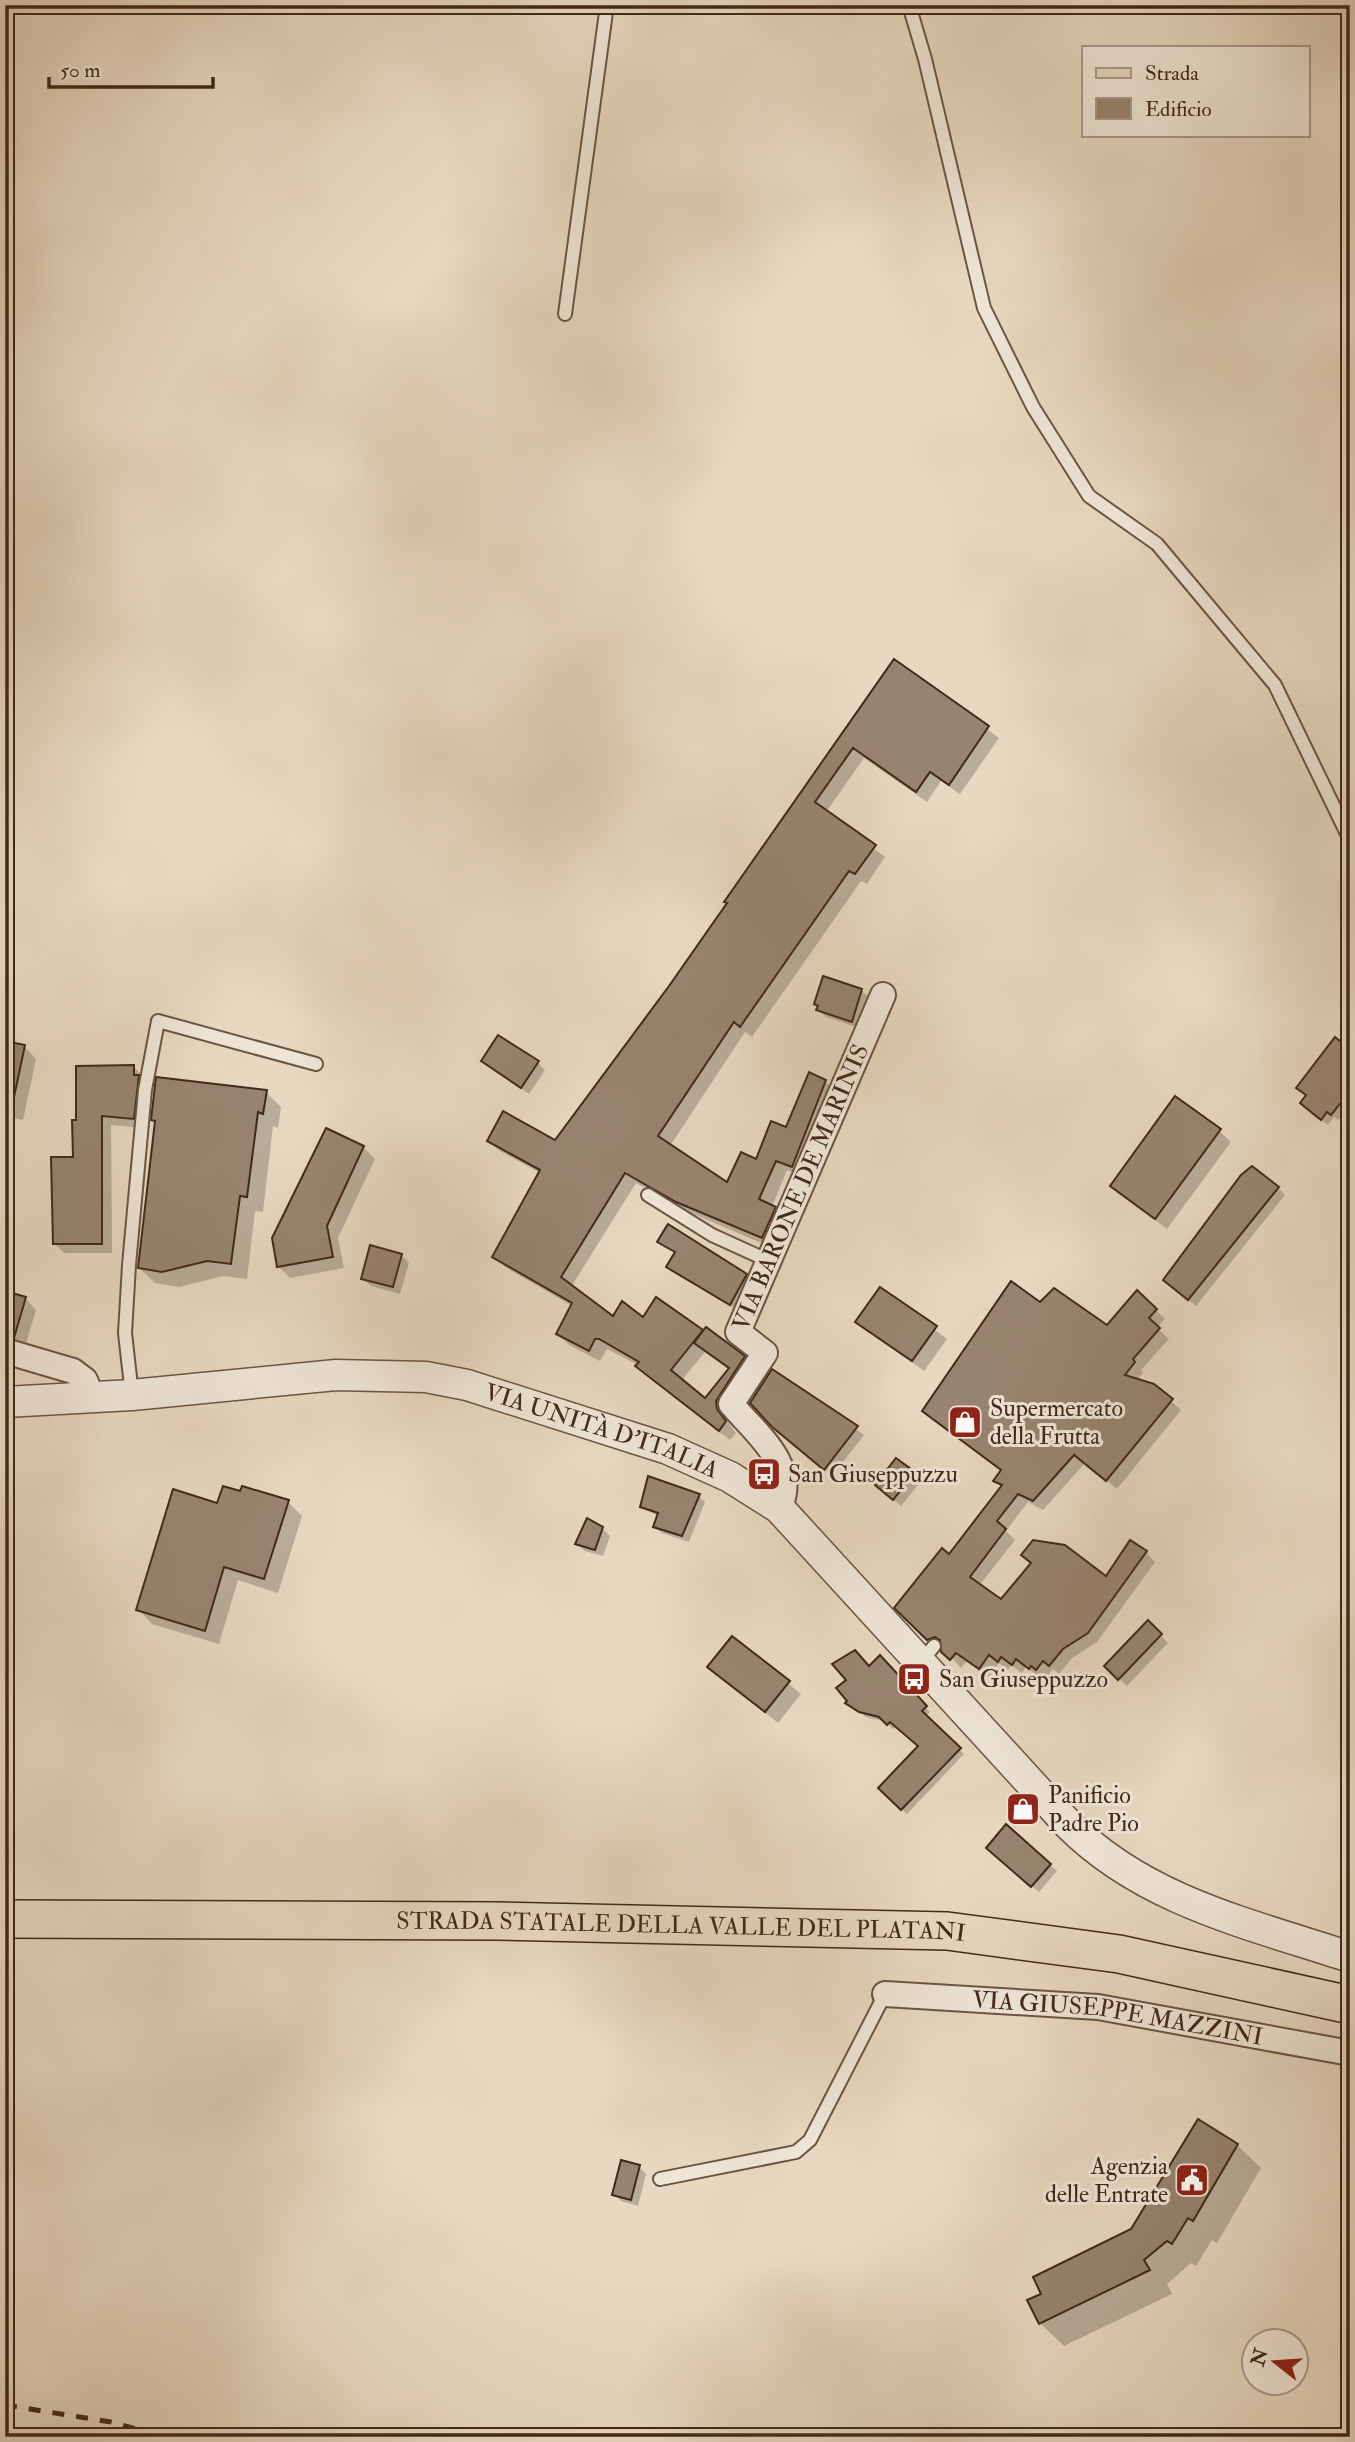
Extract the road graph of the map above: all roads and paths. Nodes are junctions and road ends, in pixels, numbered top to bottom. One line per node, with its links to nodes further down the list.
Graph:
1 (607, 5): 3 (lane)
2 (909, 5): 4 (lane)
3 (565, 314)
4 (1350, 840)
5 (883, 995): 8 (street, VIA BARONE DE MARINIS)
6 (316, 1064): 10 (lane)
7 (648, 1195): 8 (lane)
8 (769, 1261): 13 (street, VIA BARONE DE MARINIS)
9 (11, 1357): 11 (street)
10 (132, 1395): 11 (street, VIA UNITÀ D'ITALIA); 13 (street, VIA UNITÀ D'ITALIA)
11 (92, 1397): 12 (street, VIA UNITÀ D'ITALIA)
12 (5, 1402)
13 (779, 1508): 15 (street, VIA UNITÀ D'ITALIA)
14 (5, 1919): 17 (main road, STRADA STATALE DELLA VALLE DEL PLATANI)
15 (1350, 1957)
16 (885, 1994): 18 (street, VIA GIUSEPPE MAZZINI); 19 (lane)
17 (1350, 2005)
18 (1350, 2053)
19 (660, 2179)

